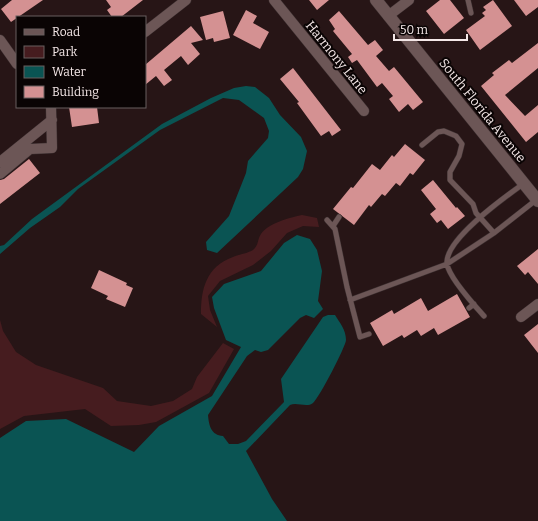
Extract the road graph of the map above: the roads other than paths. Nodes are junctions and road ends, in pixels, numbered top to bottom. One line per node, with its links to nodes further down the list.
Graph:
1 (186, 0): 8 (street)
2 (274, 0): 12 (street, Harmony Lane)
3 (376, 0): 7 (street, South Florida Avenue)
4 (408, 0): 7 (street)
5 (468, 0): 6 (lane)
6 (471, 13)
7 (388, 16): 17 (street, South Florida Avenue)
8 (146, 31)
9 (0, 40): 10 (street)
10 (16, 63)
11 (51, 108): 13 (street)
12 (364, 111)
13 (52, 120): 15 (street); 16 (street)
14 (422, 145): 20 (lane)
15 (0, 162)
16 (0, 174)
17 (524, 183): 18 (street, South Florida Avenue); 20 (lane)
18 (538, 200): 23 (lane)
19 (339, 216): 22 (lane)
20 (480, 217): 23 (lane); 24 (lane)
21 (327, 220): 22 (lane)
22 (333, 226): 25 (lane)
23 (494, 233): 24 (lane)
24 (447, 264): 25 (lane); 26 (lane)
25 (350, 300): 31 (lane)
26 (474, 304): 28 (lane); 29 (lane)
27 (538, 304): 30 (street)
28 (469, 308)
29 (484, 316)
30 (521, 317)
31 (369, 334)

